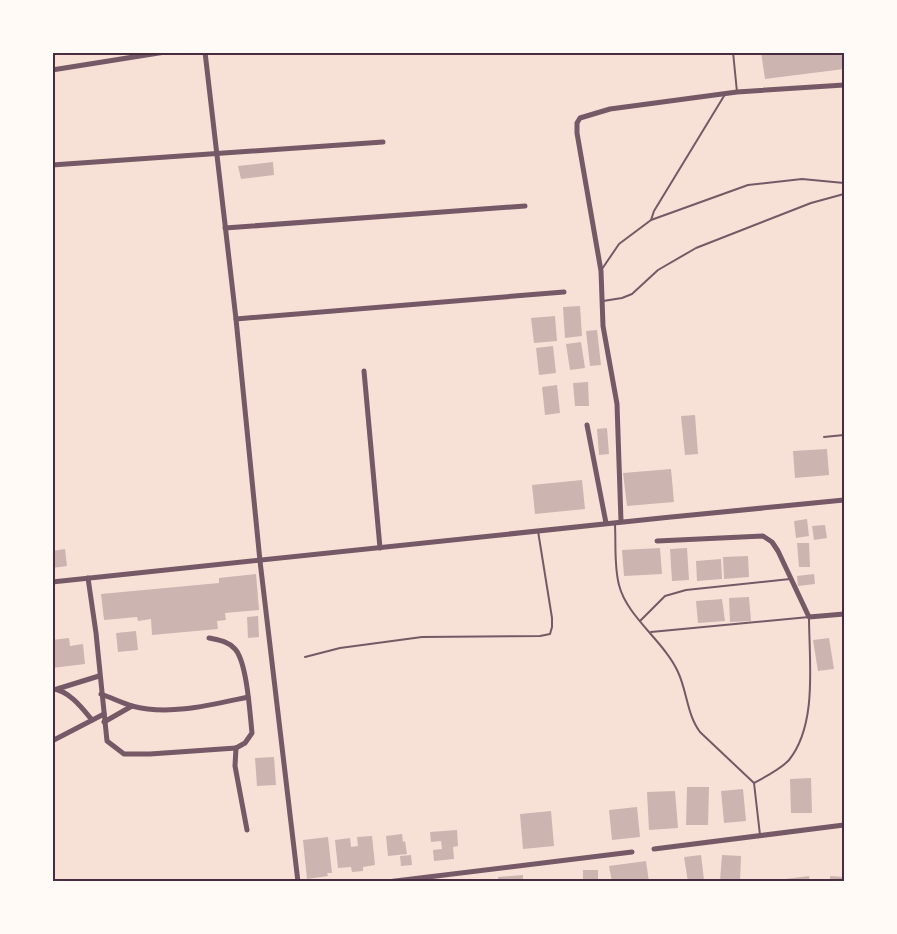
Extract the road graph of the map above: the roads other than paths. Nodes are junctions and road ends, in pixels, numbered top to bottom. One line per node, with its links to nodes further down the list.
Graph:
1 (165, 52): 4 (street)
2 (205, 52): 9 (street)
3 (733, 52): 6 (lane)
4 (52, 70)
5 (844, 85): 6 (street)
6 (737, 92): 7 (street)
7 (725, 94): 14 (lane); 16 (street)
8 (383, 142): 9 (street)
9 (215, 153): 10 (street); 15 (street)
10 (52, 165)
11 (844, 183): 14 (lane)
12 (844, 194): 18 (lane)
13 (525, 206): 15 (street)
14 (651, 220): 16 (lane)
15 (225, 228): 19 (street)
16 (601, 271): 18 (street)
17 (564, 292): 19 (street)
18 (602, 301): 25 (street)
19 (236, 319): 30 (street)
20 (364, 371): 29 (street)
21 (587, 425): 26 (street)
22 (844, 435): 23 (lane)
23 (824, 437)
24 (844, 500): 25 (street)
25 (618, 522): 26 (street); 36 (lane)
26 (606, 523): 27 (street)
27 (538, 531): 29 (street); 39 (lane)
28 (657, 541): 32 (street)
29 (380, 549): 30 (street)
30 (260, 561): 31 (street); 56 (street)
31 (88, 578): 33 (street); 40 (street)
32 (790, 579): 35 (street); 36 (lane)
33 (52, 582)
34 (844, 614): 35 (street)
35 (809, 616): 37 (lane); 50 (lane)
36 (640, 621): 37 (lane)
37 (651, 632): 50 (lane)
38 (209, 638): 43 (street)
39 (305, 657)
40 (99, 676): 41 (street); 42 (street)
41 (55, 689): 46 (street)
42 (101, 694): 44 (street); 45 (street)
43 (248, 697): 44 (street); 49 (street)
44 (132, 706): 47 (street)
45 (104, 714): 46 (street); 47 (street)
46 (92, 720): 48 (street)
47 (104, 722): 49 (street)
48 (52, 741)
49 (236, 748): 52 (street)
50 (754, 783): 53 (lane)
51 (844, 825): 53 (street)
52 (247, 830)
53 (760, 835): 54 (street)
54 (654, 849)
55 (632, 852): 57 (street)
56 (298, 882)
57 (387, 882)

